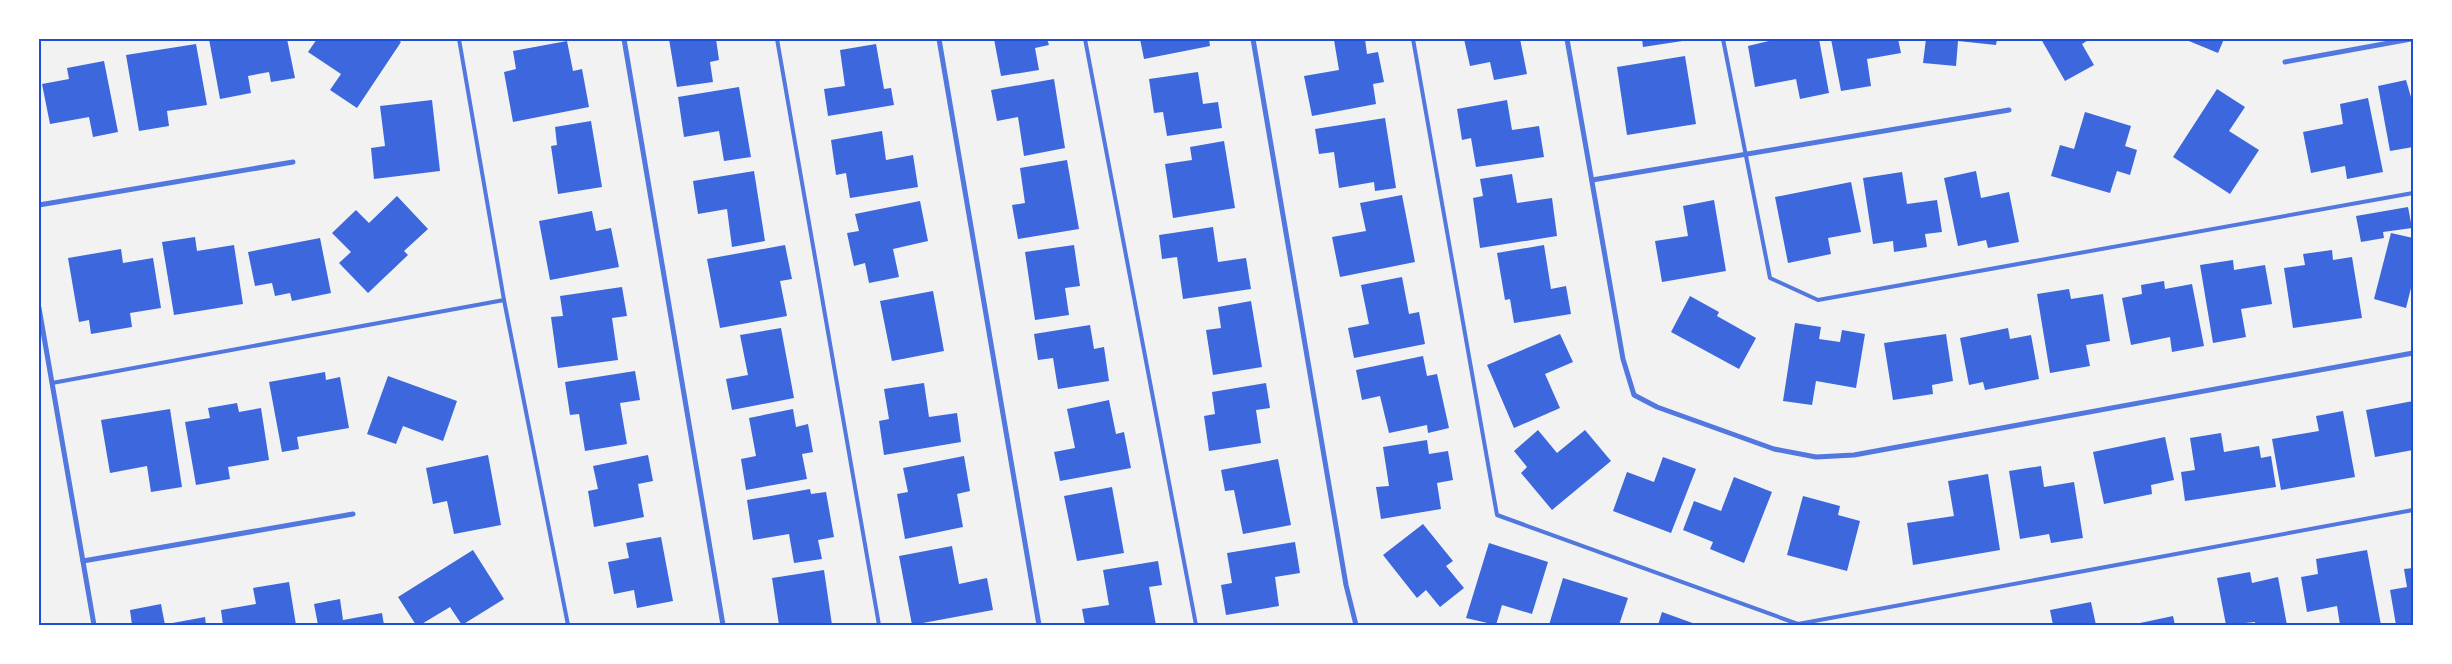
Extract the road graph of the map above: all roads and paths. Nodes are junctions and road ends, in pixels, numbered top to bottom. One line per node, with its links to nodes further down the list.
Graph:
1 (459, 39): 18 (lane)
2 (624, 39): 27 (street)
3 (777, 39): 28 (lane)
4 (939, 39): 29 (street)
5 (1085, 39): 30 (lane)
6 (1253, 39): 31 (street)
7 (1413, 39): 22 (lane)
8 (1567, 39): 15 (street)
9 (1723, 39): 13 (lane)
10 (2411, 39): 11 (street)
11 (2285, 62)
12 (2009, 110): 13 (street)
13 (1745, 154): 15 (street); 16 (lane)
14 (293, 162): 17 (street)
15 (1592, 180): 20 (street)
16 (2413, 193)
17 (39, 205)
18 (504, 300): 21 (lane); 26 (lane)
19 (39, 308): 21 (street)
20 (2413, 353)
21 (52, 383): 24 (street)
22 (2413, 510)
23 (353, 514): 24 (street)
24 (83, 561): 25 (street)
25 (94, 625)
26 (568, 625)
27 (723, 625)
28 (879, 625)
29 (1039, 625)
30 (1196, 625)
31 (1356, 625)

